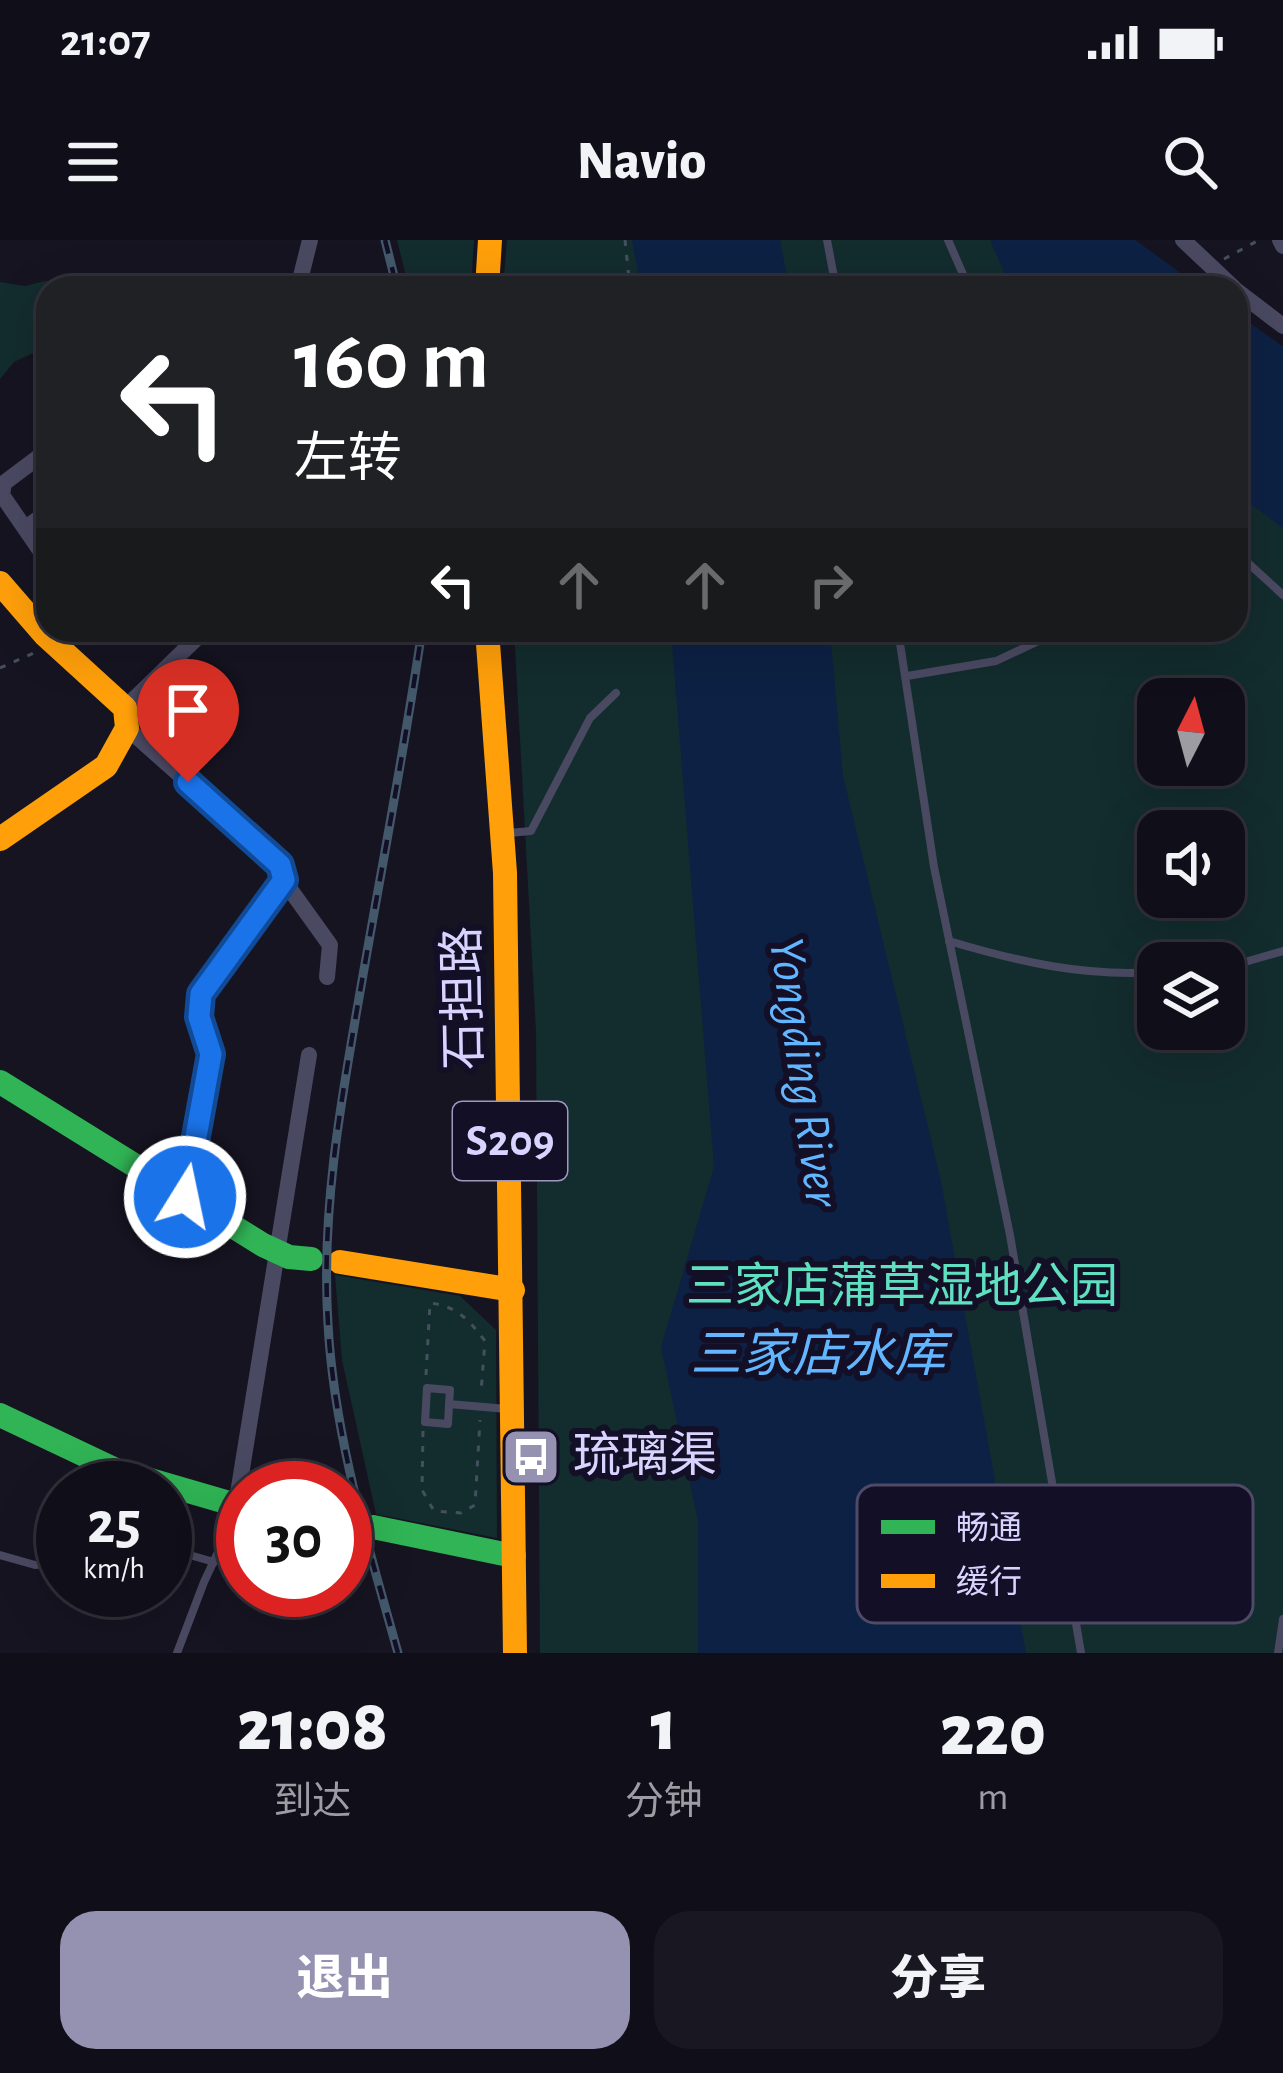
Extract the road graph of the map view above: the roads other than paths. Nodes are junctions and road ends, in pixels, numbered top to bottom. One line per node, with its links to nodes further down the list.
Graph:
1 (310, 240): 6 (street)
2 (490, 240): 7 (street)
3 (827, 240): 8 (lane)
4 (948, 240): 9 (lane)
5 (1183, 240): 10 (street)
6 (301, 276)
7 (488, 276)
8 (834, 276)
9 (964, 276)
10 (1221, 276)
11 (1248, 299): 12 (street)
12 (1283, 326)
13 (36, 459): 15 (street)
14 (36, 520): 15 (street)
15 (25, 528): 16 (street)
16 (36, 544)
17 (1248, 563): 19 (lane)
18 (0, 584): 20 (street)
19 (1283, 595)
20 (36, 619)
21 (59, 642): 28 (street)
22 (194, 642): 28 (street)
23 (488, 642): 29 (street, 石担路 / S209)
24 (900, 642): 26 (lane)
25 (1036, 642): 26 (lane)
26 (907, 676): 32 (lane)
27 (616, 693): 29 (lane)
28 (126, 718): 30 (street); 31 (street)
29 (502, 834): 43 (street, 石担路 / S209)
30 (0, 839)
31 (284, 880): 36 (street); 39 (street)
32 (949, 941): 35 (lane); 48 (lane)
33 (1283, 951): 34 (lane)
34 (1245, 962)
35 (1137, 973)
36 (327, 977)
37 (309, 1054): 40 (street)
38 (0, 1082): 39 (street)
39 (185, 1197): 40 (street)
40 (276, 1251): 41 (street); 47 (street)
41 (310, 1259)
42 (340, 1262): 43 (street)
43 (513, 1290): 45 (street, 石担路 / S209)
44 (449, 1404): 44 (lane); 45 (lane)
45 (515, 1409): 53 (street, 石担路 / S209)
46 (0, 1415): 49 (street)
47 (245, 1461)
48 (1053, 1485)
49 (216, 1503)
50 (372, 1527): 53 (street)
51 (0, 1555): 56 (lane)
52 (192, 1556): 55 (lane)
53 (514, 1556): 60 (street, 石担路 / S209)
54 (216, 1558): 55 (lane)
55 (214, 1562): 59 (lane)
56 (36, 1565)
57 (1283, 1619): 62 (lane)
58 (1077, 1623): 61 (lane)
59 (178, 1653)
60 (515, 1653)
61 (1082, 1653)
62 (1278, 1653)

